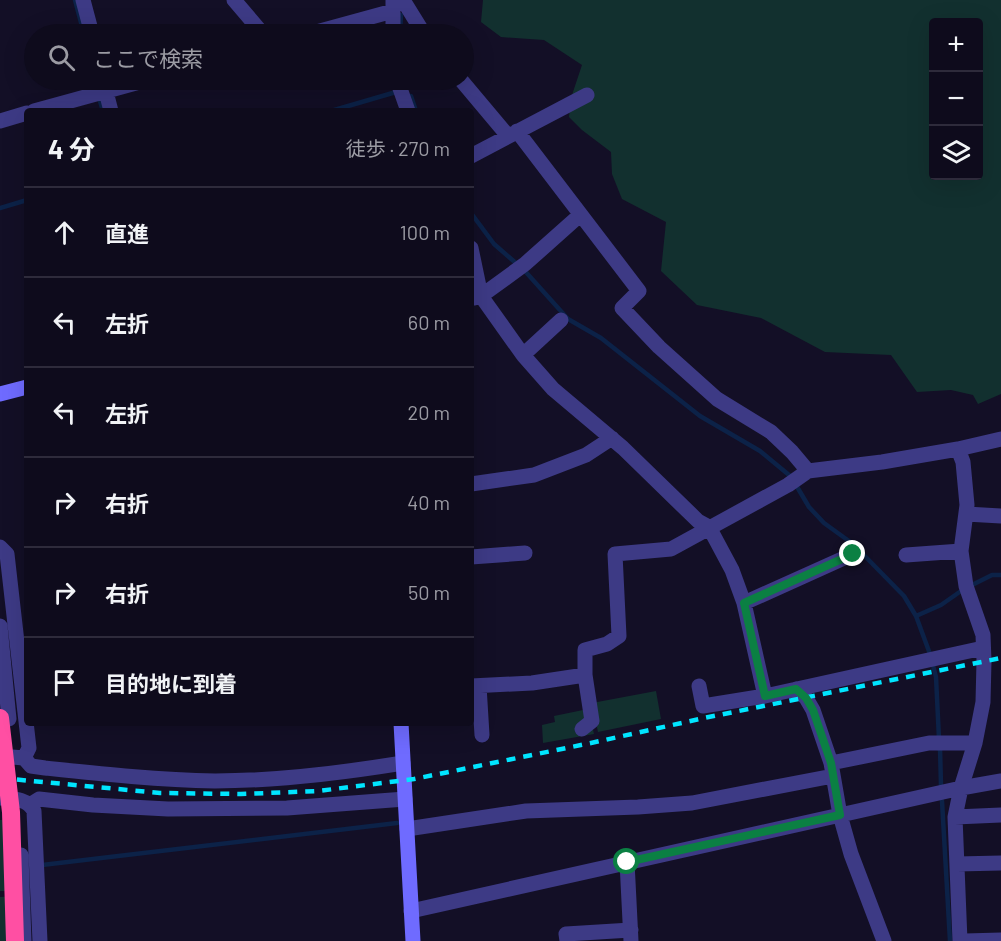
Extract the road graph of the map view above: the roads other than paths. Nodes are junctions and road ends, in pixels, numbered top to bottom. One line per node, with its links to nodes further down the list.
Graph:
1 (83, 0): 4 (street)
2 (234, 0): 5 (street)
3 (396, 4): 6 (street); 7 (street); 8 (street)
4 (89, 24)
5 (254, 24)
6 (338, 24)
7 (394, 24)
8 (415, 24)
9 (91, 90): 14 (street)
10 (105, 90): 15 (street)
11 (401, 90): 16 (street)
12 (471, 90): 19 (street)
13 (587, 95): 19 (street)
14 (42, 108)
15 (110, 108)
16 (407, 108)
17 (24, 114): 18 (street)
18 (0, 121)
19 (513, 134): 20 (street); 21 (street)
20 (474, 154)
21 (580, 215): 23 (street); 31 (street)
22 (474, 277): 23 (street)
23 (476, 297): 25 (street)
24 (561, 320): 25 (street)
25 (523, 355): 28 (street)
26 (24, 388): 27 (street)
27 (0, 394)
28 (612, 438): 32 (street); 35 (street)
29 (1001, 439): 30 (street)
30 (958, 449): 31 (street); 33 (street)
31 (808, 471): 35 (street)
32 (474, 484)
33 (966, 514): 34 (street); 37 (street)
34 (1001, 516)
35 (709, 527): 42 (street); 45 (street)
36 (0, 547): 50 (street)
37 (961, 552): 40 (street); 44 (street)
38 (525, 554): 41 (street)
39 (853, 554): 42 (street)
40 (906, 555)
41 (474, 557)
42 (744, 603): 49 (street)
43 (0, 626): 51 (street)
44 (983, 648): 48 (street); 56 (street)
45 (585, 675): 46 (street); 54 (street)
46 (475, 686): 55 (street)
47 (699, 686): 49 (street)
48 (796, 689): 49 (street); 60 (street)
49 (765, 696)
50 (24, 704)
51 (5, 718): 77 (highway, bridge)
52 (27, 726): 58 (street)
53 (401, 726): 59 (street)
54 (582, 729)
55 (482, 735)
56 (975, 743): 60 (street); 62 (street)
57 (0, 756): 58 (street)
58 (24, 758): 59 (street)
59 (403, 763): 64 (street)
60 (832, 770): 66 (street); 69 (street)
61 (1001, 781): 62 (street)
62 (962, 788): 66 (street); 68 (street)
63 (0, 798): 65 (street)
64 (405, 800): 65 (street); 69 (street)
65 (30, 804): 79 (street)
66 (840, 815): 71 (street); 82 (street)
67 (1001, 815): 68 (street)
68 (956, 818): 73 (street)
69 (407, 829): 74 (street)
70 (21, 846): 78 (street)
71 (627, 862): 74 (street); 75 (street)
72 (1001, 863): 73 (street)
73 (957, 864): 83 (street)
74 (411, 910): 80 (street)
75 (631, 936): 81 (street)
76 (1001, 940): 84 (street)
77 (15, 941)
78 (24, 941)
79 (40, 941)
80 (413, 941)
81 (567, 941)
82 (884, 941)
83 (960, 941)
84 (965, 941)

